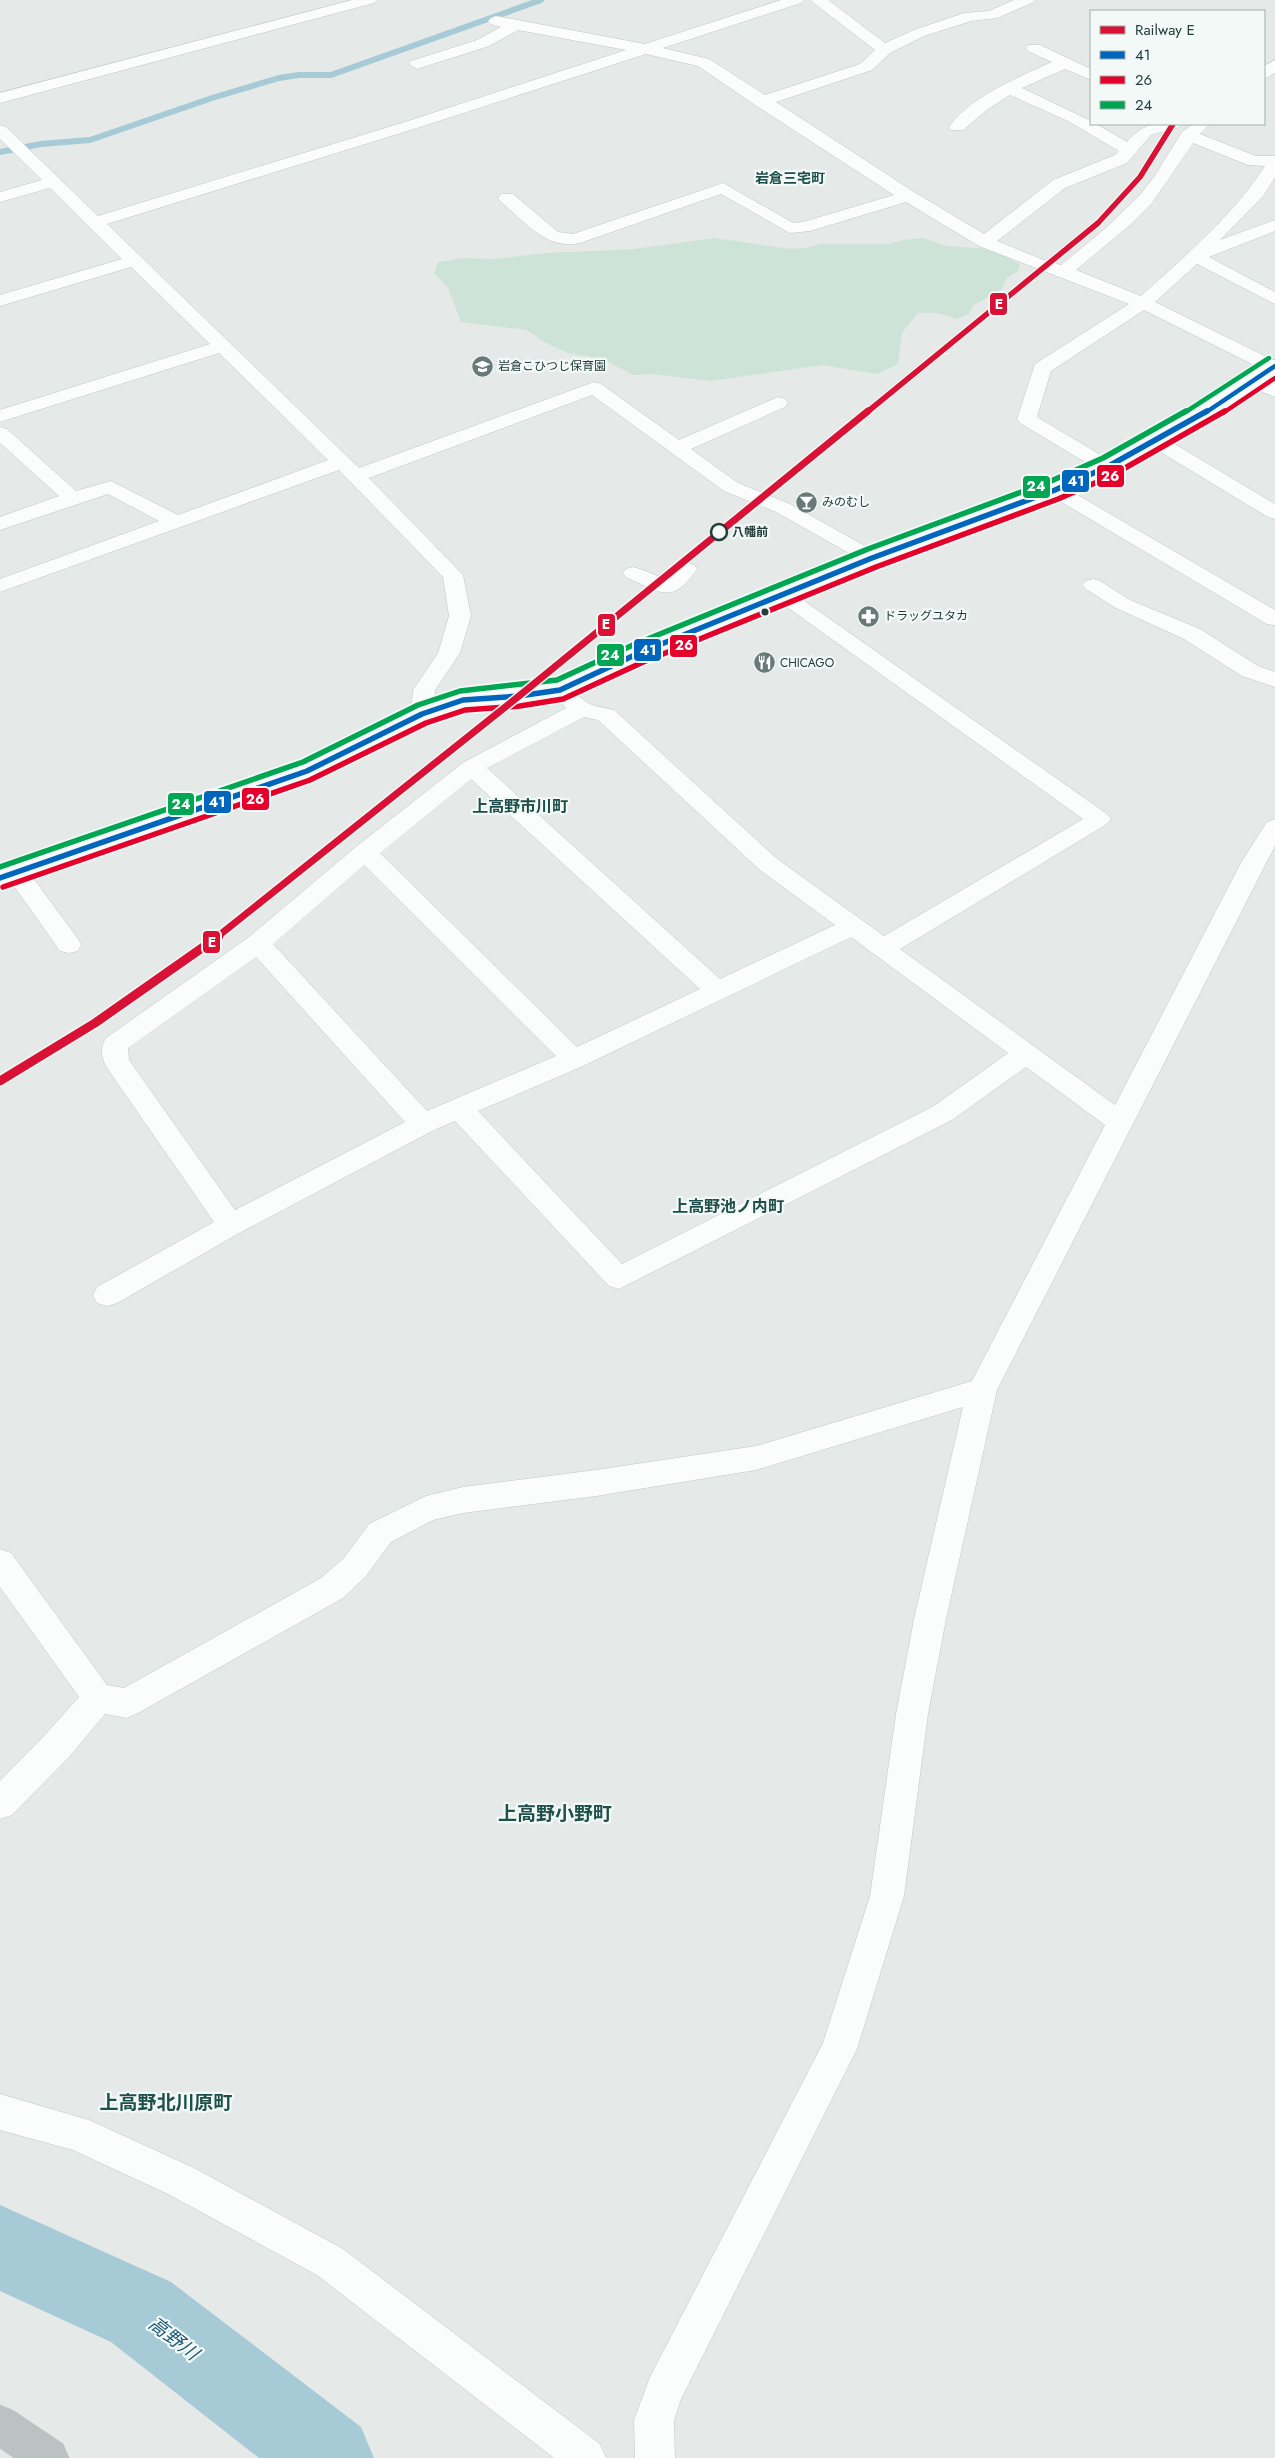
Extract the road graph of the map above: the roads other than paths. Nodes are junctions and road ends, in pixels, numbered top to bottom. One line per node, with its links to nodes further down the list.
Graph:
1 (369, 0): 16 (street)
2 (796, 0): 7 (street)
3 (818, 0): 9 (street)
4 (1027, 0): 9 (street)
5 (496, 21): 6 (street)
6 (516, 25): 7 (street); 11 (street)
7 (646, 48): 17 (street); 31 (street)
8 (1034, 48): 10 (street)
9 (884, 50): 17 (street)
10 (1064, 63): 14 (street); 15 (street)
11 (417, 64)
12 (1275, 65): 13 (street)
13 (1265, 73)
14 (1090, 75)
15 (1008, 88): 19 (street); 22 (street)
16 (0, 98)
17 (761, 102): 28 (street)
18 (1090, 110): 19 (street)
19 (1074, 118): 25 (street)
20 (1170, 125): 25 (street)
21 (1201, 125): 24 (street)
22 (957, 126)
23 (0, 130): 27 (street)
24 (1188, 135): 26 (street); 36 (street)
25 (1130, 150): 33 (street)
26 (1275, 162): 34 (street)
27 (53, 182): 29 (street); 31 (street)
28 (908, 196): 30 (street); 33 (street)
29 (0, 197)
30 (507, 198)
31 (95, 222): 35 (street)
32 (1275, 225): 34 (street)
33 (985, 242): 36 (street)
34 (1195, 256): 37 (street); 39 (street)
35 (134, 260): 38 (street); 40 (street)
36 (1064, 271): 39 (street)
37 (1275, 299)
38 (0, 301)
39 (1143, 303): 41 (street); 49 (street)
40 (223, 346): 45 (street); 50 (street)
41 (1274, 367): 42 (street)
42 (1253, 382): 43 (street); 47 (street)
43 (1275, 391)
44 (778, 404): 48 (street)
45 (0, 416)
46 (0, 433): 52 (street)
47 (1156, 441): 49 (street); 53 (street)
48 (678, 448): 50 (street); 56 (street)
49 (1107, 467): 51 (street)
50 (349, 469): 54 (street); 66 (street)
51 (1055, 490): 56 (street); 62 (street)
52 (74, 499): 54 (street); 55 (street)
53 (1275, 513)
54 (176, 522): 59 (street)
55 (0, 524)
56 (872, 558): 61 (street)
57 (687, 569): 58 (street)
58 (633, 574)
59 (0, 585)
60 (1093, 585): 63 (street)
61 (783, 596): 64 (street); 74 (street)
62 (1275, 619)
63 (1275, 680)
64 (560, 690): 65 (street); 66 (street)
65 (581, 709): 67 (street); 71 (street)
66 (422, 714): 70 (street)
67 (472, 767): 69 (street); 75 (street)
68 (1275, 827): 79 (street)
69 (365, 852): 72 (street); 77 (street)
70 (8, 875): 73 (street)
71 (854, 926): 74 (street); 75 (street)
72 (258, 943): 80 (street); 81 (street)
73 (69, 945)
74 (883, 948): 76 (street)
75 (718, 991): 77 (street)
76 (1027, 1054): 78 (street); 79 (street)
77 (574, 1059): 78 (street)
78 (460, 1109): 80 (street)
79 (1121, 1123): 83 (street)
80 (423, 1124): 81 (street)
81 (231, 1225): 82 (street)
82 (107, 1295)
83 (982, 1390): 85 (street); 91 (street)
84 (0, 1562): 85 (street)
85 (98, 1698): 86 (street)
86 (0, 1804)
87 (0, 2112): 90 (street)
88 (0, 2425): 89 (highway)
89 (49, 2458)
90 (586, 2458)
91 (655, 2458)

